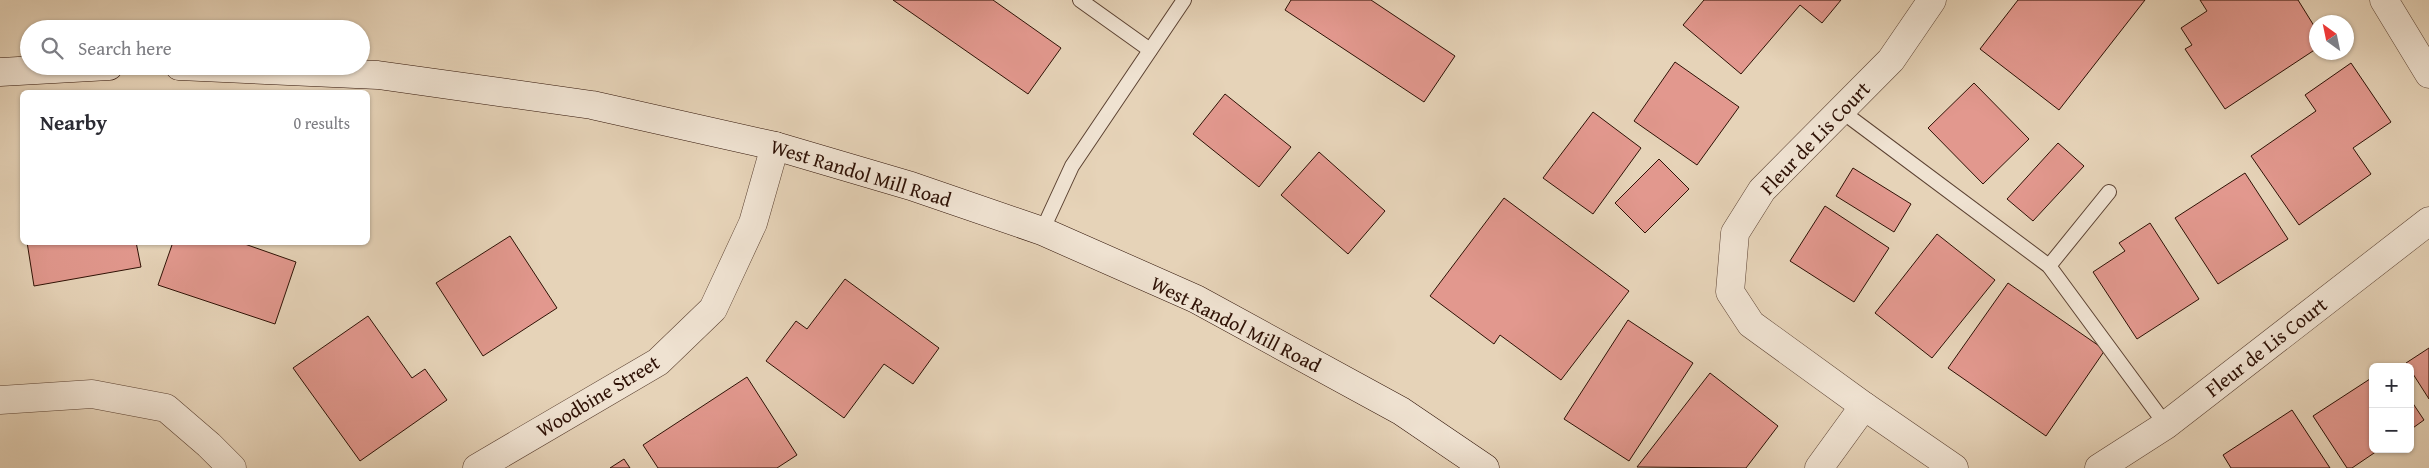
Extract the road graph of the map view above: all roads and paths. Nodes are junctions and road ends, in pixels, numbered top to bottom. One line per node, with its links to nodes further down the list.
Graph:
1 (1080, 0): 5 (lane)
2 (1184, 0): 5 (lane)
3 (1932, 0): 10 (street, Fleur de Lis Court)
4 (2384, 0): 8 (street)
5 (1150, 50): 14 (lane)
6 (20, 71): 7 (street)
7 (0, 72)
8 (2429, 74)
9 (370, 75): 11 (street, West Randol Mill Road)
10 (1840, 110): 15 (lane); 17 (street, Fleur de Lis Court)
11 (774, 146): 14 (street, West Randol Mill Road); 20 (street, Woodbine Street)
12 (2109, 192): 15 (lane)
13 (2429, 221): 18 (street, Fleur de Lis Court)
14 (1042, 231): 21 (street, West Randol Mill Road)
15 (2049, 266): 18 (lane)
16 (0, 400): 19 (street)
17 (1864, 406): 22 (street); 23 (street, Fleur de Lis Court)
18 (2166, 425): 24 (street, Fleur de Lis Court)
19 (232, 468)
20 (477, 468)
21 (1485, 468)
22 (1819, 468)
23 (1954, 468)
24 (2099, 468)

